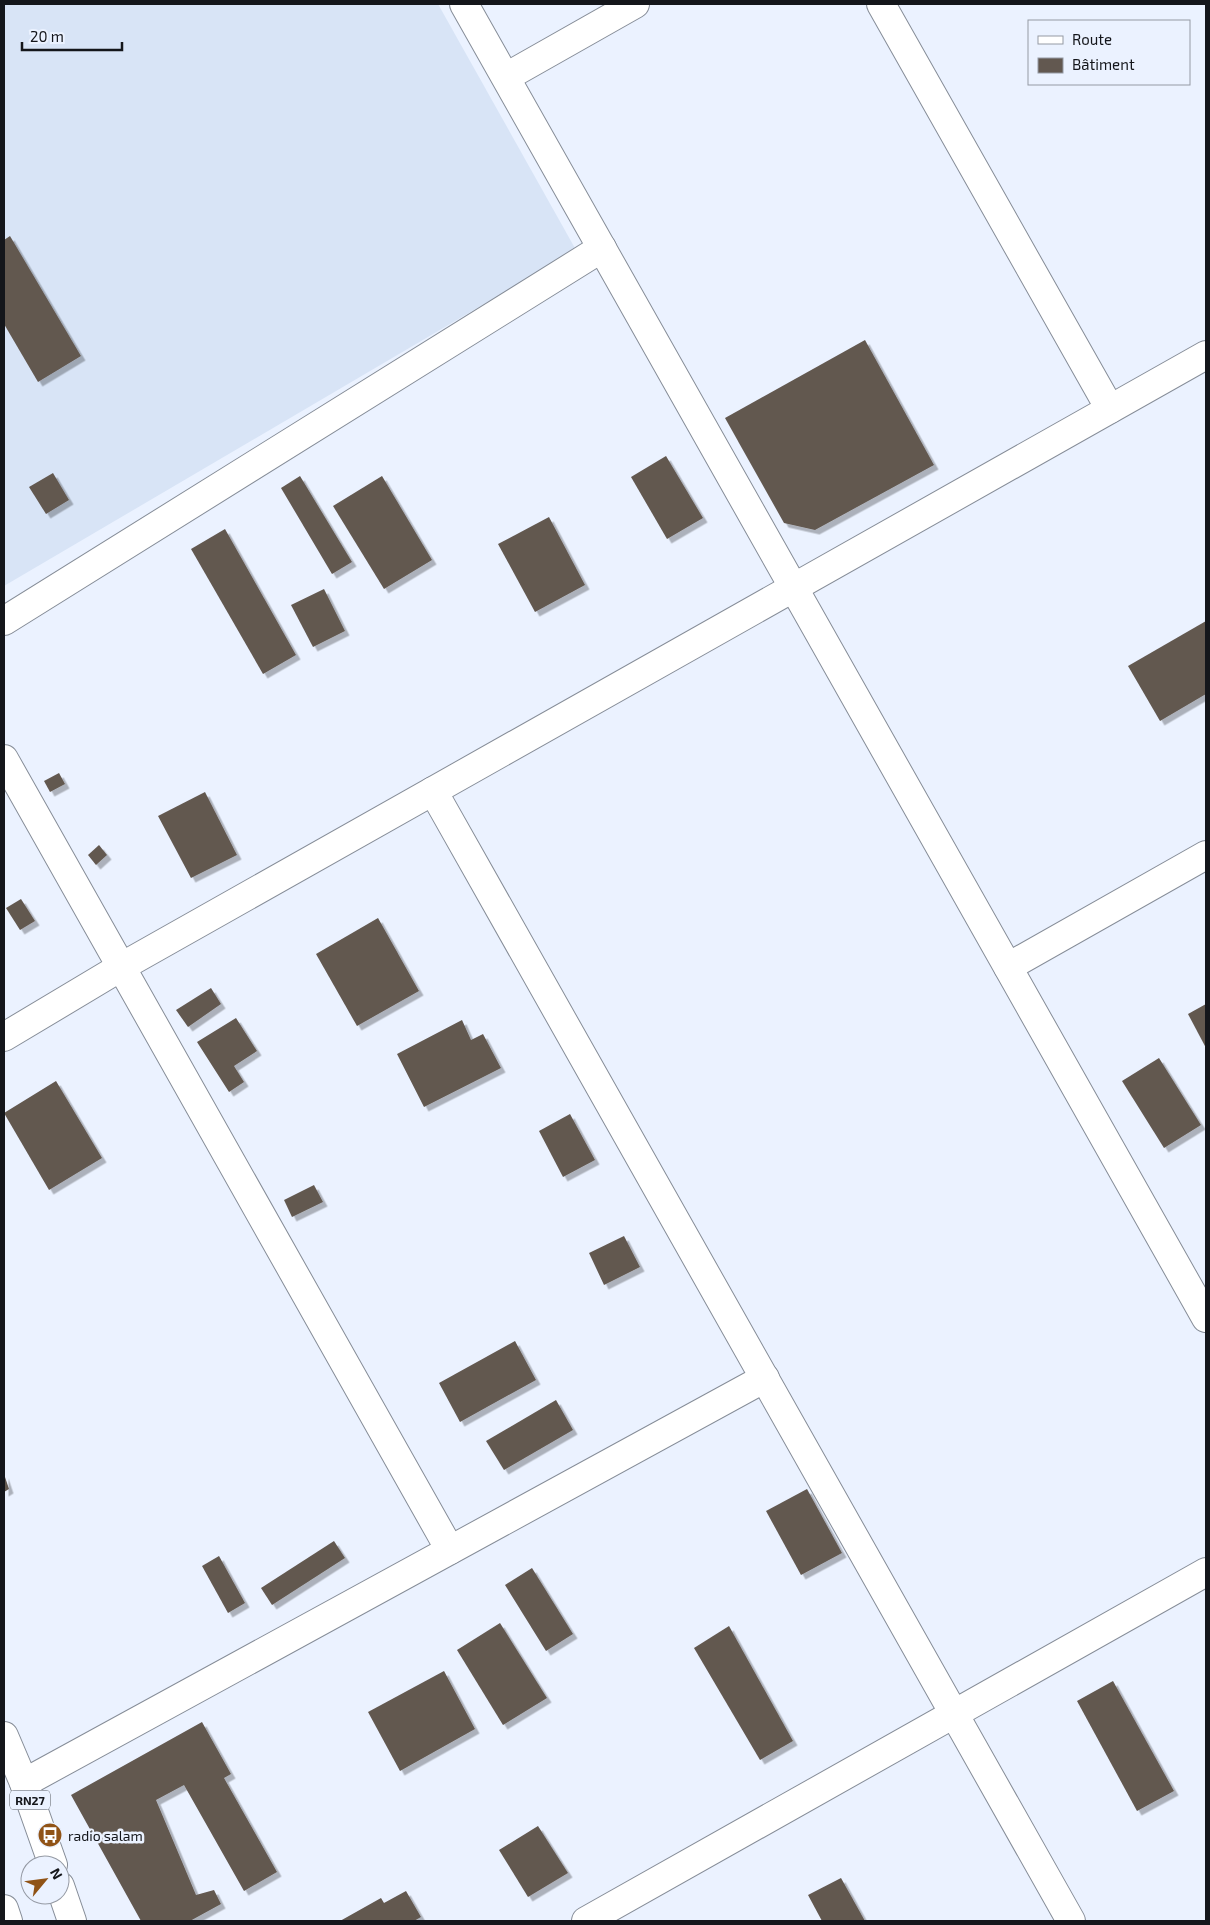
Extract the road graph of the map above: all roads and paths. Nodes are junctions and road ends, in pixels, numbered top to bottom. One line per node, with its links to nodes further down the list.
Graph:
1 (464, 4): 4 (street)
2 (635, 4): 4 (street)
3 (881, 4): 7 (street)
4 (506, 77): 5 (street)
5 (602, 248): 8 (street); 9 (street)
6 (1206, 355): 7 (street)
7 (1110, 409): 8 (street)
8 (794, 587): 11 (street); 14 (street)
9 (4, 621)
10 (4, 759): 13 (street)
11 (433, 791): 13 (street); 17 (street)
12 (1206, 855): 14 (street)
13 (121, 967): 15 (street); 18 (street)
14 (1008, 967): 16 (street)
15 (4, 1037)
16 (1206, 1318)
17 (765, 1378): 18 (street); 20 (street)
18 (450, 1550): 22 (street)
19 (1206, 1572): 20 (street)
20 (954, 1714): 26 (street); 27 (street)
21 (4, 1736): 22 (street, RN27)
22 (24, 1783): 23 (street, RN27)
23 (49, 1855)
24 (67, 1905): 25 (street)
25 (72, 1921)
26 (586, 1921)
27 (1071, 1921)

